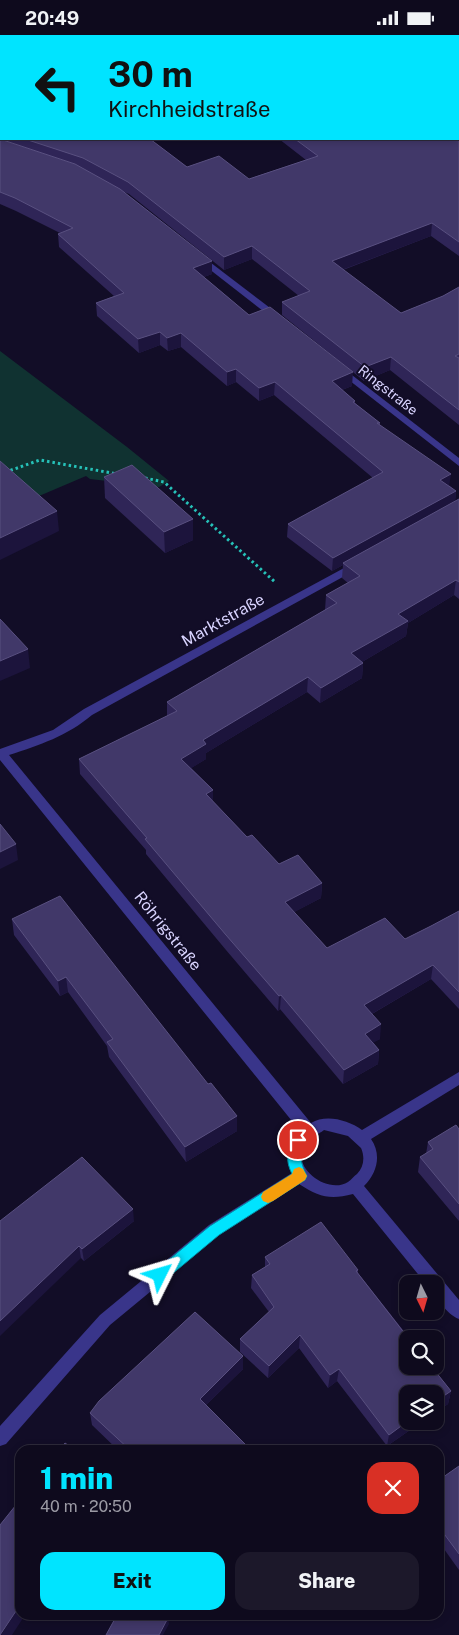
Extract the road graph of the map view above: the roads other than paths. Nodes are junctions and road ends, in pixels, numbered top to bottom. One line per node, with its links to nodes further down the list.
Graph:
1 (190, 249): 2 (street)
2 (289, 327)
3 (333, 363): 4 (street, Ringstraße)
4 (459, 463)
5 (368, 558): 6 (street, Marktstraße)
6 (0, 753): 8 (street, Röhrigstraße)
7 (459, 1078): 9 (street)
8 (308, 1130): 9 (street); 10 (street)
9 (362, 1137): 11 (street)
10 (300, 1176): 11 (street); 13 (street)
11 (355, 1186): 12 (street)
12 (459, 1312)
13 (0, 1438)

